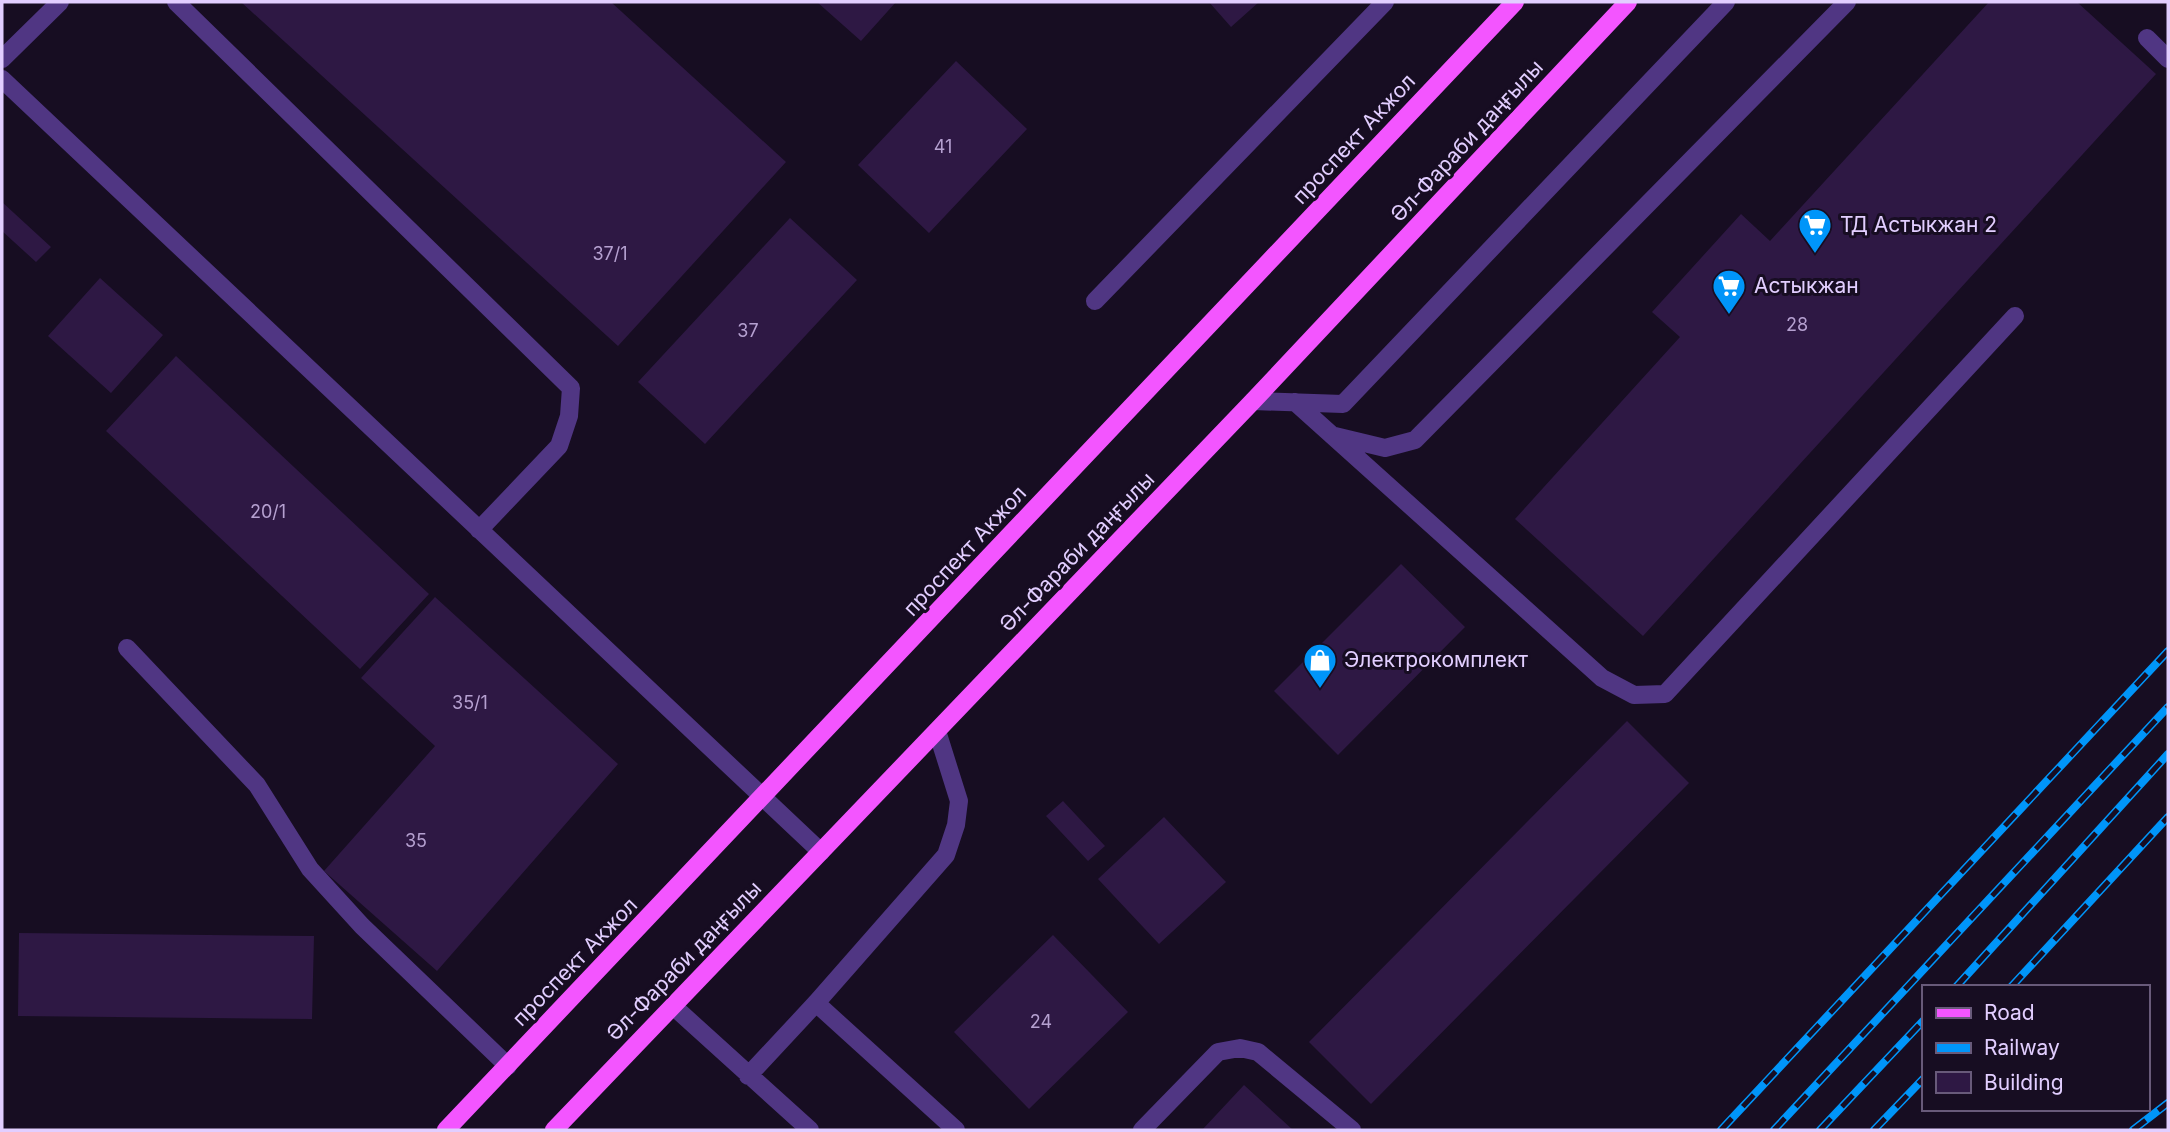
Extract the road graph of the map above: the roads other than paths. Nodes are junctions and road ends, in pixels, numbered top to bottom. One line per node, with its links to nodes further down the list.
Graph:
1 (60, 2): 9 (lane)
2 (176, 2): 17 (lane)
3 (1385, 2): 12 (lane)
4 (1515, 2): 20 (main road, проспект Акжол)
5 (1628, 2): 14 (main road, Әл-Фараби даңғылы)
6 (1726, 2): 15 (lane)
7 (1847, 2): 16 (lane)
8 (2147, 38): 10 (lane)
9 (2, 59)
10 (2168, 59)
11 (2, 79): 17 (lane)
12 (1095, 301)
13 (2015, 316): 16 (lane)
14 (1253, 401): 15 (lane); 19 (main road, Әл-Фараби даңғылы)
15 (1295, 402): 16 (lane)
16 (1332, 435)
17 (479, 530): 20 (lane)
18 (127, 648): 24 (lane)
19 (937, 730): 21 (main road, Әл-Фараби даңғылы); 22 (lane)
20 (763, 798): 21 (lane); 24 (main road, проспект Акжол)
21 (821, 852): 23 (main road, Әл-Фараби даңғылы)
22 (816, 1003): 25 (lane); 29 (lane)
23 (673, 1006): 25 (lane); 27 (main road, Әл-Фараби даңғылы)
24 (508, 1066): 26 (main road, проспект Акжол)
25 (748, 1076): 28 (lane)
26 (446, 1130)
27 (554, 1130)
28 (810, 1130)
29 (957, 1130)
30 (1142, 1130): 31 (lane)
31 (1352, 1130)

